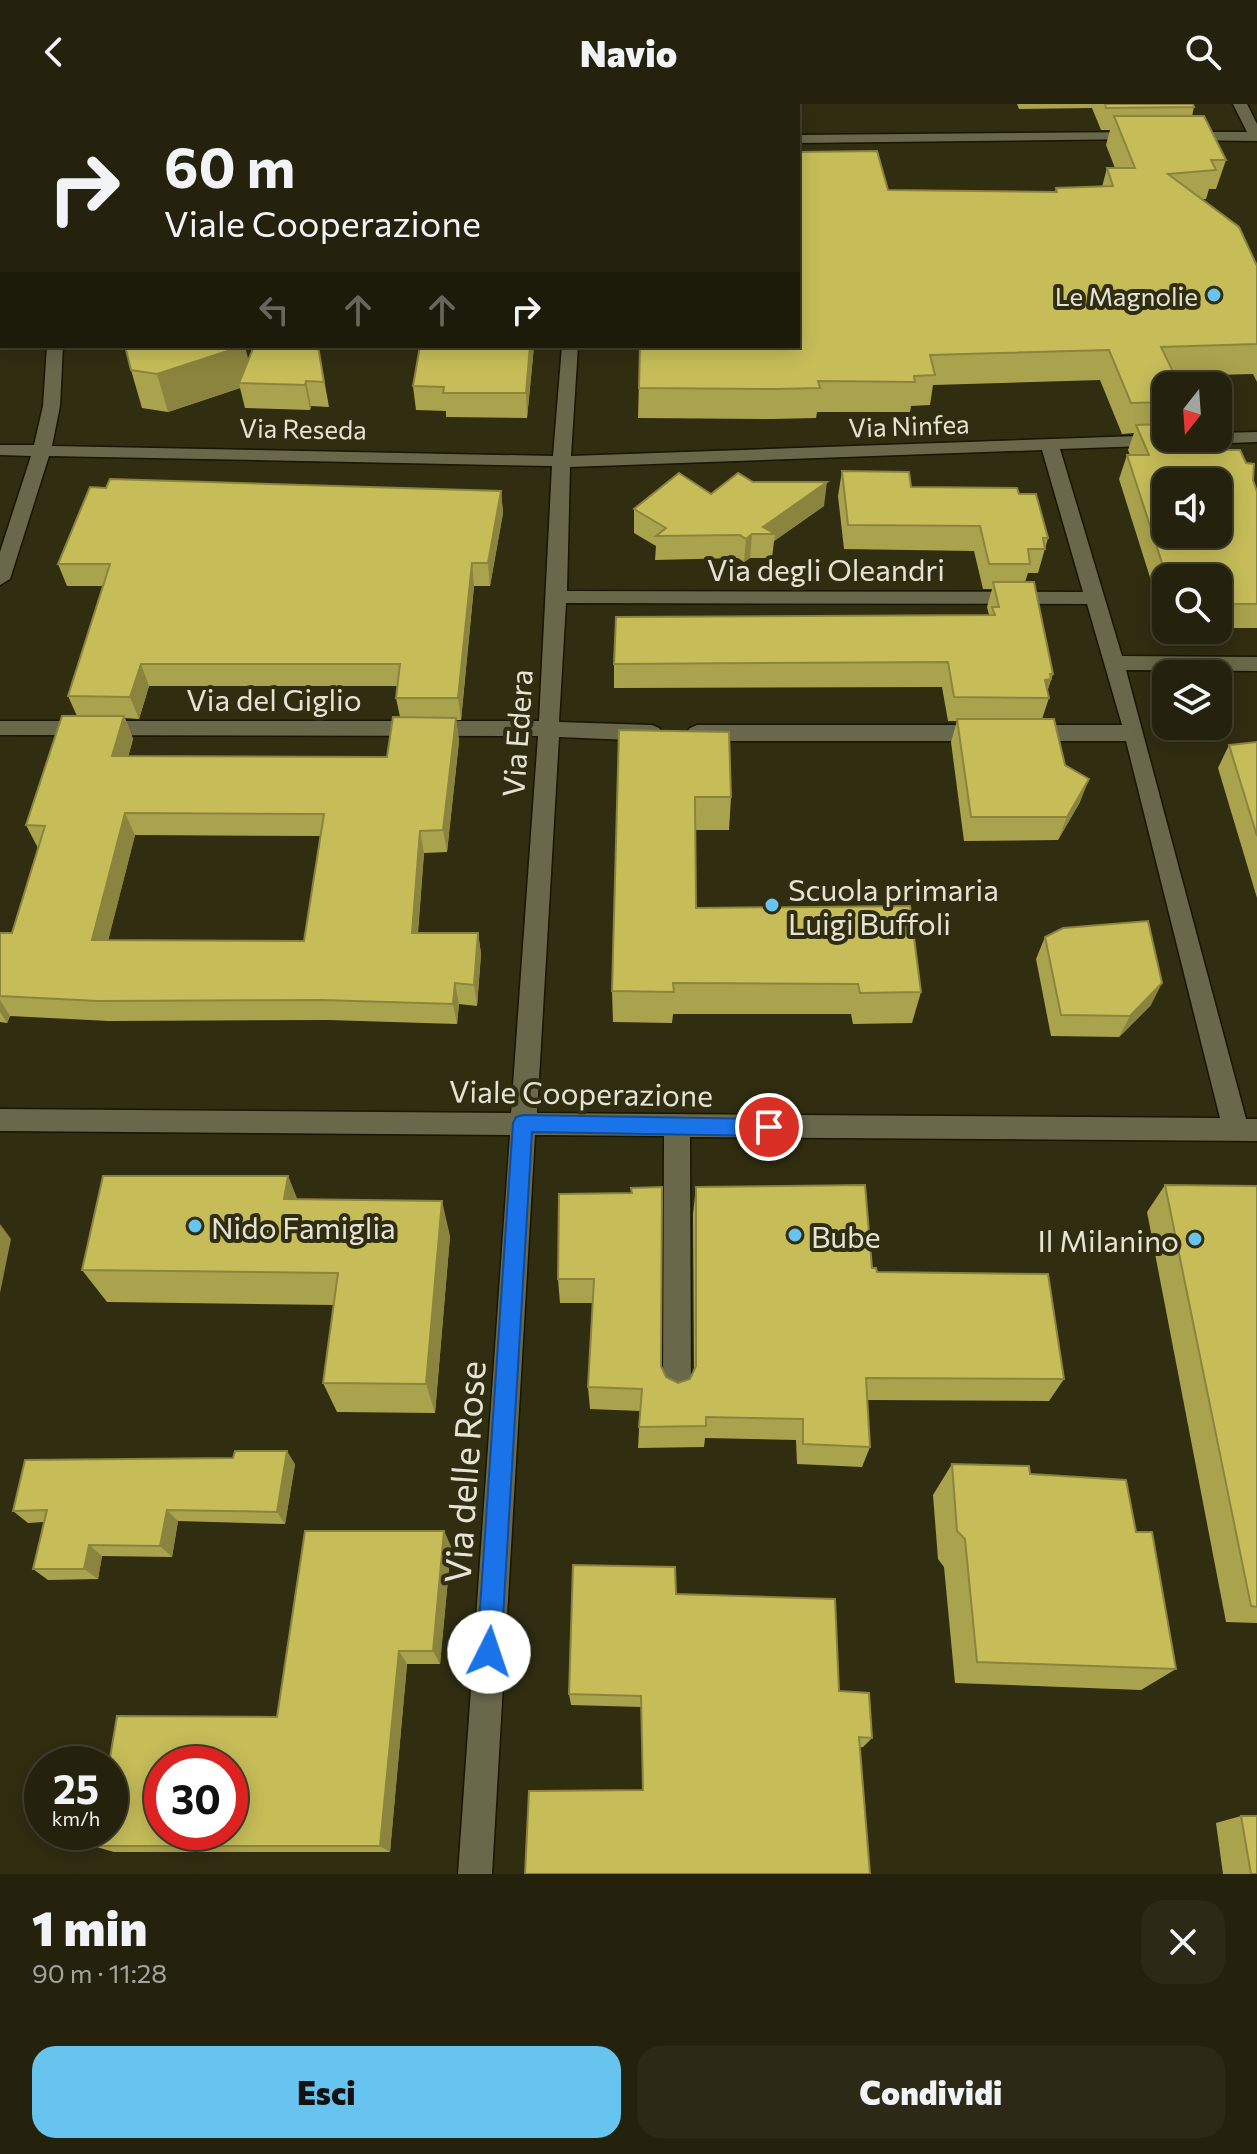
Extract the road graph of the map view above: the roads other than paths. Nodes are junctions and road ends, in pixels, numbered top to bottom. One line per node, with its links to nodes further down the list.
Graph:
1 (1240, 104): 2 (street)
2 (1257, 136): 3 (street)
3 (800, 139)
4 (55, 348): 8 (street)
5 (570, 348): 10 (street, Via Edera)
6 (1257, 437): 7 (street, Via Ninfea)
7 (1050, 446): 10 (street, Via Ninfea); 13 (street)
8 (43, 449): 9 (street, Via Reseda); 10 (street, Via Reseda); 11 (street)
9 (0, 450)
10 (562, 462): 12 (street, Via Edera)
11 (0, 579)
12 (557, 597): 13 (street, Via degli Oleandri); 17 (street, Via Edera)
13 (1094, 598): 14 (street)
14 (1114, 663): 15 (street); 18 (street)
15 (1257, 664)
16 (0, 728): 17 (street, Via del Giglio)
17 (548, 729): 18 (street, Via del Giglio); 20 (street, Via Edera)
18 (1135, 733): 22 (street)
19 (0, 1120): 20 (street, Viale Cooperazione)
20 (523, 1123): 21 (street, Viale Cooperazione); 24 (street, Via delle Rose)
21 (677, 1127): 22 (street, Viale Cooperazione); 23 (street)
22 (1247, 1130)
23 (677, 1388)
24 (475, 1874)

